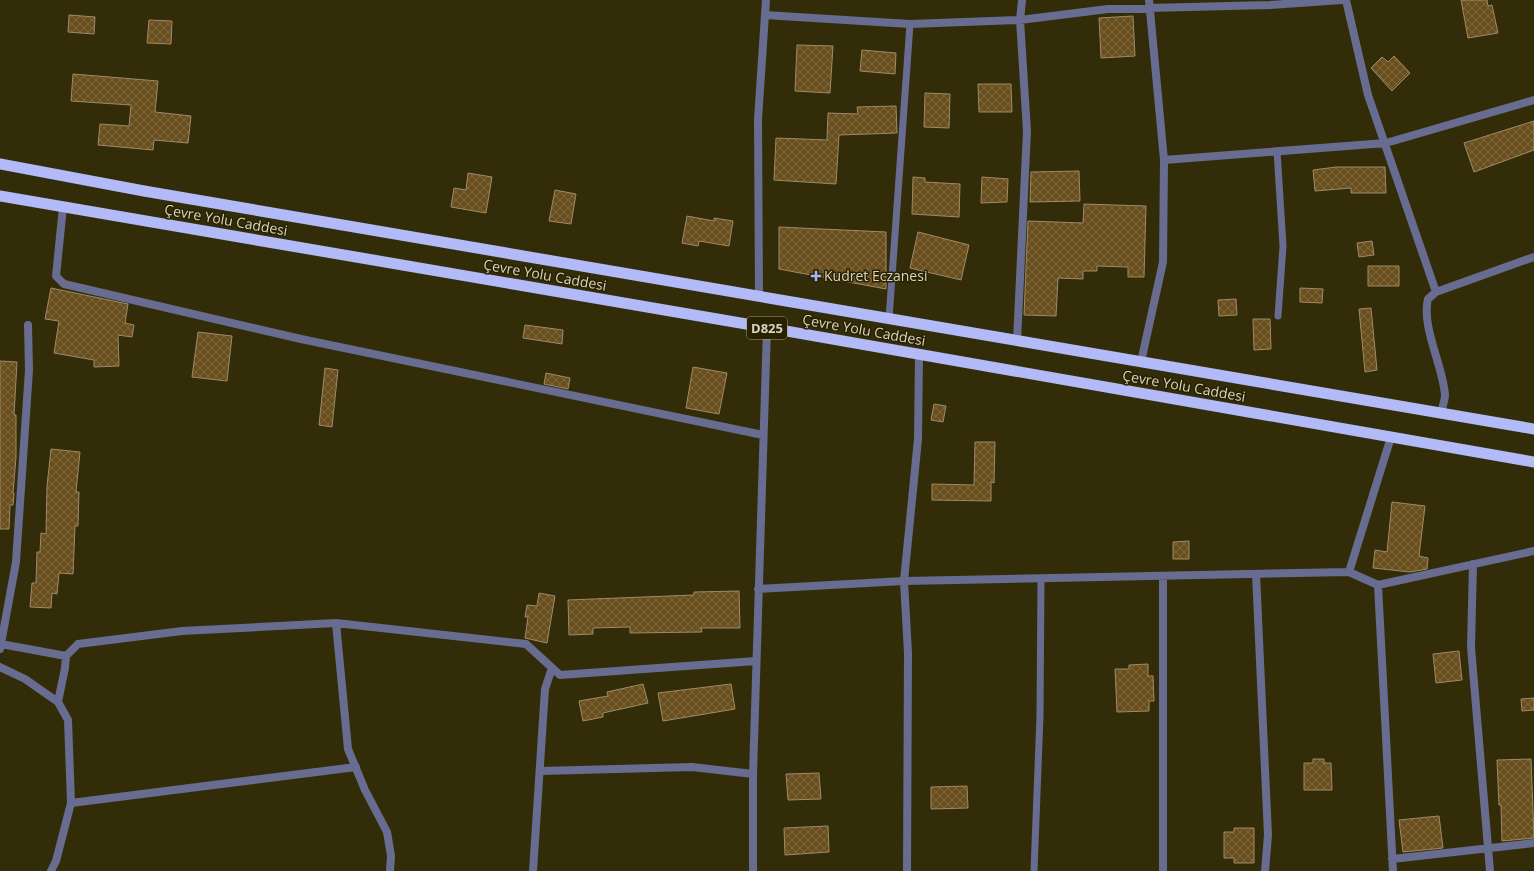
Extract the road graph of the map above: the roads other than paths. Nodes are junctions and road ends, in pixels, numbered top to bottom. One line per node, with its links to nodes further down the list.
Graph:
1 (766, 0): 6 (street)
2 (1022, 0): 7 (street)
3 (1342, 0): 5 (street)
4 (1346, 0): 10 (street)
5 (1149, 4): 7 (street); 12 (street)
6 (765, 15): 8 (street); 18 (street)
7 (1020, 20): 8 (street); 23 (street)
8 (910, 24): 20 (lane)
9 (1534, 100): 10 (street)
10 (1385, 143): 11 (street); 17 (street)
11 (1277, 151): 12 (street); 19 (lane)
12 (1164, 160): 25 (street)
13 (0, 164): 18 (highway, Çevre Yolu Caddesi / D825)
14 (0, 196): 15 (highway, Çevre Yolu Caddesi / D825)
15 (63, 207): 22 (highway, Çevre Yolu Caddesi / D825); 28 (street)
16 (1534, 257): 17 (street)
17 (1436, 292): 26 (street)
18 (759, 296): 20 (highway, Çevre Yolu Caddesi / D825)
19 (1278, 316)
20 (889, 319): 23 (highway, Çevre Yolu Caddesi / D825)
21 (28, 325): 41 (street)
22 (767, 328): 24 (highway, Çevre Yolu Caddesi / D825); 28 (street)
23 (1017, 341): 25 (highway, Çevre Yolu Caddesi / D825)
24 (919, 354): 29 (highway, Çevre Yolu Caddesi / D825); 37 (street)
25 (1140, 362): 26 (highway, Çevre Yolu Caddesi / D825)
26 (1441, 413): 27 (highway, Çevre Yolu Caddesi / D825)
27 (1534, 429)
28 (764, 435): 39 (street)
29 (1391, 437): 30 (highway, Çevre Yolu Caddesi / D825); 33 (street)
30 (1534, 462)
31 (1534, 551): 32 (street)
32 (1474, 564): 38 (street); 52 (street)
33 (1349, 572): 34 (street); 38 (street)
34 (1256, 574): 35 (street); 61 (street)
35 (1163, 576): 36 (street); 60 (street)
36 (1041, 578): 37 (street); 59 (lane)
37 (904, 581): 39 (street); 58 (street)
38 (1378, 585): 53 (street)
39 (758, 589): 43 (street)
40 (336, 623): 42 (street); 45 (street); 47 (street)
41 (0, 647): 42 (street)
42 (66, 656): 46 (street)
43 (756, 661): 45 (street); 49 (street)
44 (0, 667): 46 (street)
45 (552, 668): 48 (street)
46 (58, 702): 50 (street)
47 (356, 767): 50 (street); 55 (street)
48 (540, 771): 49 (street); 56 (street)
49 (753, 774): 57 (street)
50 (71, 803): 54 (street)
51 (1534, 842): 52 (street)
52 (1488, 846): 53 (street); 63 (street)
53 (1392, 859): 62 (street)
54 (51, 871)
55 (390, 871)
56 (533, 871)
57 (753, 871)
58 (907, 871)
59 (1034, 871)
60 (1163, 871)
61 (1265, 871)
62 (1393, 871)
63 (1490, 871)

